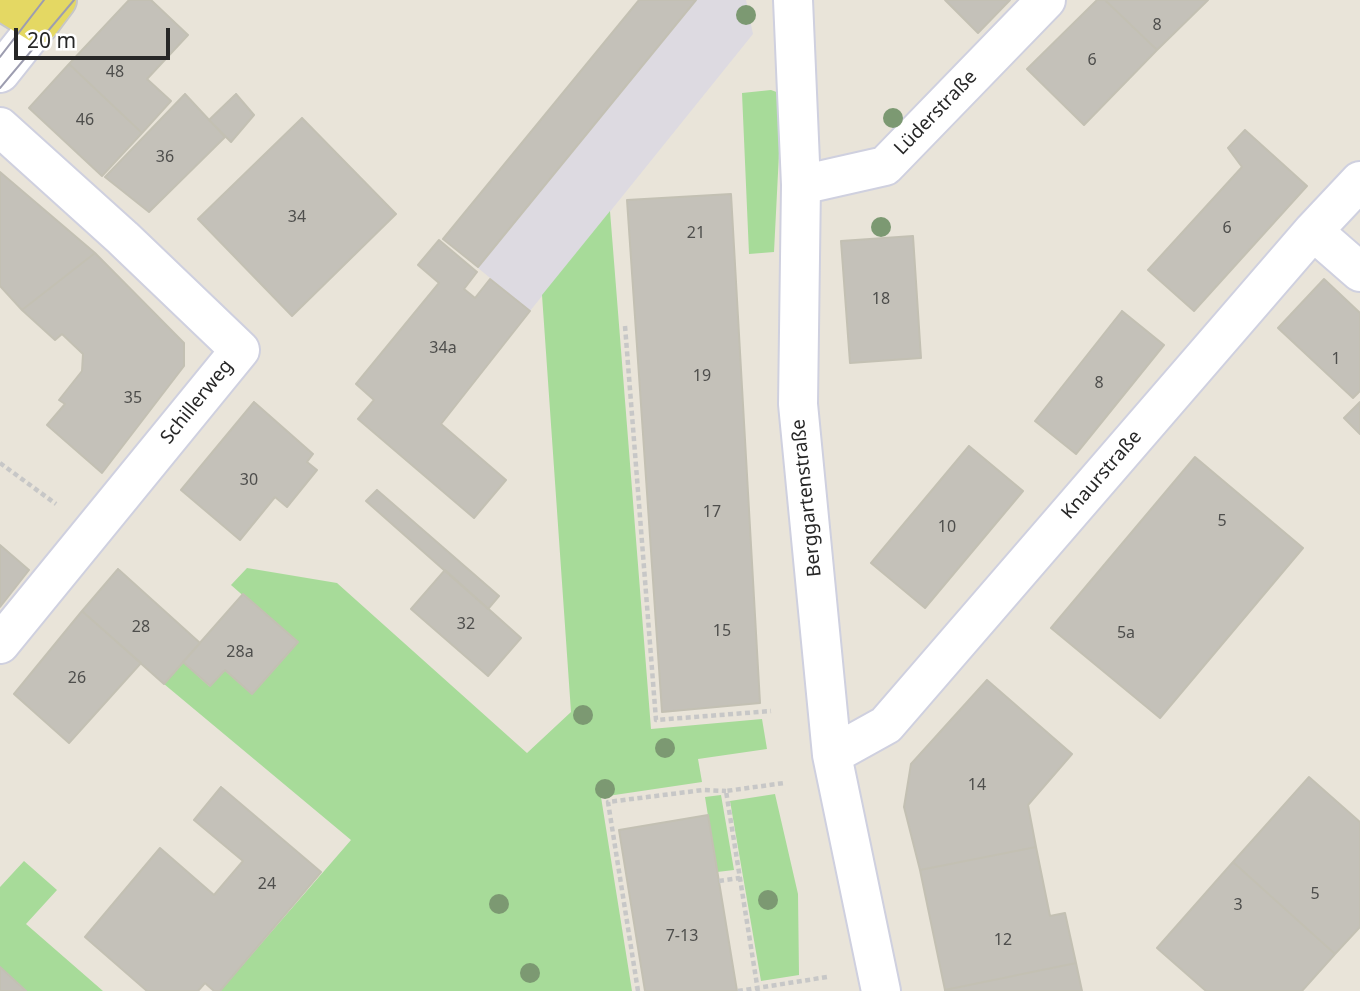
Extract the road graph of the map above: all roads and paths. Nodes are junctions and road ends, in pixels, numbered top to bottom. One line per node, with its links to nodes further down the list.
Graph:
1 (0, 0): 4 (main road)
2 (793, 0): 8 (street, Berggartenstraße)
3 (1046, 0): 8 (street, Lüderstraße)
4 (48, 12): 5 (street)
5 (0, 73)
6 (0, 127): 13 (street, Schillerweg)
7 (1360, 181): 9 (street, Knaurstraße)
8 (801, 185): 16 (street, Berggartenstraße)
9 (1313, 231): 10 (street); 16 (street, Knaurstraße)
10 (1360, 271)
11 (625, 326): 15 (path)
12 (0, 463): 13 (path)
13 (91, 532): 14 (street, Schillerweg)
14 (0, 644)
15 (771, 711)
16 (832, 755): 25 (street, Berggartenstraße)
17 (784, 783): 18 (path)
18 (726, 791): 19 (path); 23 (path)
19 (740, 878): 20 (path); 22 (path)
20 (719, 881)
21 (827, 977): 22 (path)
22 (758, 990): 24 (path)
23 (638, 991)
24 (738, 991)
25 (881, 991)

